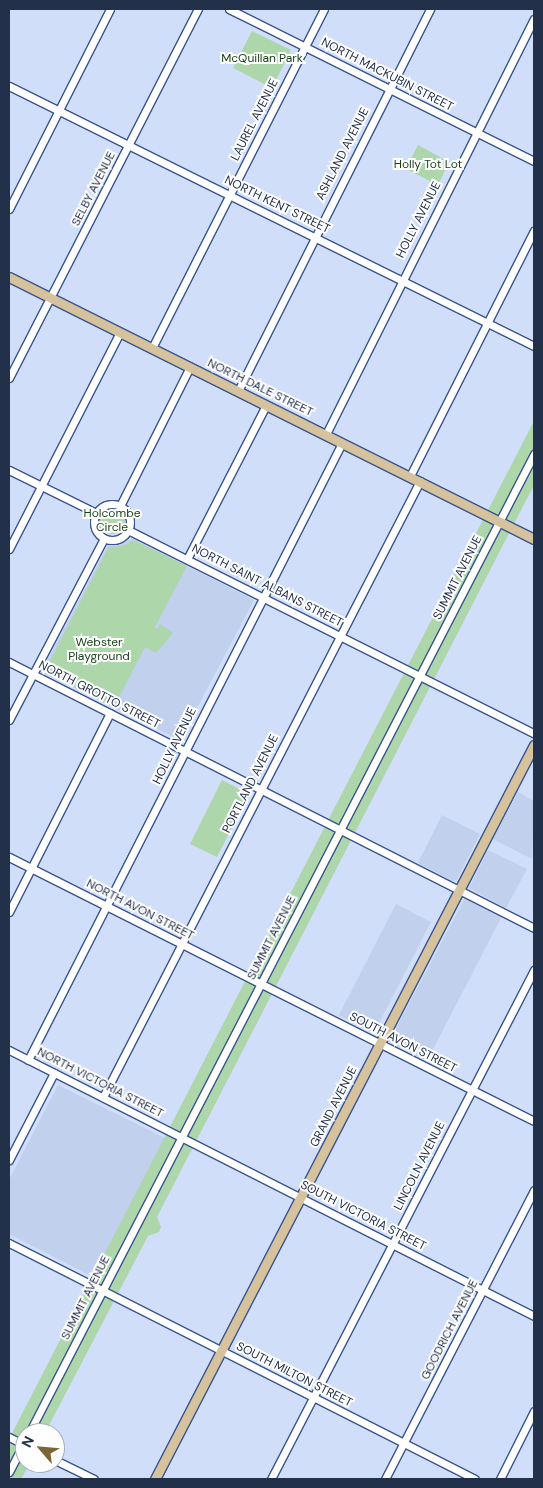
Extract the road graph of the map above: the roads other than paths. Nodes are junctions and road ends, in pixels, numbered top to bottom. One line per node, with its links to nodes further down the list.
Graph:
1 (110, 9): 10 (street)
2 (198, 9): 12 (street, SELBY AVENUE)
3 (229, 9): 7 (street, NORTH MACKUBIN STREET)
4 (324, 9): 7 (street, LAUREL AVENUE)
5 (430, 9): 9 (street, ASHLAND AVENUE)
6 (534, 18): 11 (street, HOLLY AVENUE)
7 (304, 47): 9 (street, NORTH MACKUBIN STREET); 14 (street, LAUREL AVENUE)
8 (9, 86): 10 (street, NORTH KENT STREET)
9 (390, 88): 11 (street, NORTH MACKUBIN STREET); 17 (street, ASHLAND AVENUE)
10 (58, 111): 12 (street, NORTH KENT STREET); 15 (street)
11 (476, 133): 13 (street, NORTH MACKUBIN STREET); 19 (street, HOLLY AVENUE)
12 (129, 145): 14 (street, NORTH KENT STREET); 20 (street, SELBY AVENUE)
13 (534, 161)
14 (229, 194): 17 (street, NORTH KENT STREET); 24 (street, LAUREL AVENUE)
15 (9, 209)
16 (534, 230): 21 (street)
17 (314, 237): 19 (street, NORTH KENT STREET); 27 (street, ASHLAND AVENUE)
18 (9, 278): 20 (main road, NORTH DALE STREET)
19 (401, 279): 21 (street, NORTH KENT STREET); 29 (street, HOLLY AVENUE)
20 (50, 298): 22 (main road, NORTH DALE STREET); 26 (street, SELBY AVENUE)
21 (488, 322): 23 (street, NORTH KENT STREET); 33 (street)
22 (120, 332): 24 (main road, NORTH DALE STREET); 35 (street)
23 (534, 346)
24 (152, 348): 25 (main road, NORTH DALE STREET)
25 (190, 367): 27 (main road, NORTH DALE STREET); 36 (street)
26 (9, 378)
27 (238, 391): 28 (main road, NORTH DALE STREET)
28 (266, 405): 29 (main road, NORTH DALE STREET); 43 (street)
29 (326, 434): 30 (main road, NORTH DALE STREET)
30 (342, 442): 33 (main road, NORTH DALE STREET); 44 (street, HOLLY AVENUE)
31 (534, 454): 38 (street, SUMMIT AVENUE)
32 (9, 470): 35 (street)
33 (410, 476): 34 (main road, NORTH DALE STREET)
34 (420, 481): 38 (main road, NORTH DALE STREET); 45 (street, PORTLAND AVENUE)
35 (41, 486): 37 (street); 42 (street)
36 (120, 506): 37 (street); 39 (street)
37 (96, 513): 40 (street)
38 (500, 521): 41 (main road, NORTH DALE STREET); 48 (street, SUMMIT AVENUE)
39 (128, 530): 40 (street); 43 (street, NORTH SAINT ALBANS STREET)
40 (104, 538): 47 (street)
41 (534, 539)
42 (9, 549)
43 (187, 558): 44 (street, NORTH SAINT ALBANS STREET)
44 (264, 597): 45 (street, NORTH SAINT ALBANS STREET); 53 (street, HOLLY AVENUE)
45 (340, 635): 48 (street, NORTH SAINT ALBANS STREET); 54 (street, PORTLAND AVENUE)
46 (9, 662): 47 (street, NORTH GROTTO STREET)
47 (32, 674): 49 (street, NORTH GROTTO STREET); 50 (street)
48 (420, 675): 51 (street, NORTH SAINT ALBANS STREET); 55 (street, SUMMIT AVENUE)
49 (110, 713): 53 (street, NORTH GROTTO STREET); 57 (street)
50 (9, 720)
51 (534, 733)
52 (534, 745): 58 (main road, GRAND AVENUE)
53 (185, 751): 54 (street, NORTH GROTTO STREET); 59 (street, HOLLY AVENUE)
54 (261, 789): 55 (street, NORTH GROTTO STREET); 62 (street, PORTLAND AVENUE)
55 (341, 829): 58 (street, NORTH GROTTO STREET); 64 (street, SUMMIT AVENUE)
56 (9, 856): 57 (street, NORTH AVON STREET)
57 (31, 868): 59 (street, NORTH AVON STREET); 60 (street)
58 (460, 890): 61 (street, NORTH GROTTO STREET); 65 (main road, GRAND AVENUE)
59 (107, 906): 62 (street, NORTH AVON STREET); 67 (street, HOLLY AVENUE)
60 (9, 912)
61 (534, 928)
62 (183, 944): 64 (street, NORTH AVON STREET); 70 (street, PORTLAND AVENUE)
63 (534, 970): 69 (street, LINCOLN AVENUE)
64 (262, 984): 65 (street, SOUTH AVON STREET); 72 (street, SUMMIT AVENUE)
65 (380, 1044): 69 (street, SOUTH AVON STREET); 75 (main road, GRAND AVENUE)
66 (9, 1050): 67 (street, NORTH VICTORIA STREET)
67 (28, 1060): 68 (street, NORTH VICTORIA STREET)
68 (54, 1073): 70 (street, NORTH VICTORIA STREET); 73 (street)
69 (472, 1090): 71 (street, SOUTH AVON STREET); 77 (street, LINCOLN AVENUE)
70 (103, 1097): 72 (street, NORTH VICTORIA STREET)
71 (534, 1121)
72 (182, 1137): 75 (street, SOUTH VICTORIA STREET); 78 (street, SUMMIT AVENUE)
73 (9, 1160)
74 (534, 1190): 79 (street, GOODRICH AVENUE)
75 (301, 1197): 77 (street, SOUTH VICTORIA STREET); 81 (main road, GRAND AVENUE)
76 (9, 1243): 78 (street, SOUTH MILTON STREET)
77 (393, 1244): 79 (street, SOUTH VICTORIA STREET); 82 (street, LINCOLN AVENUE)
78 (102, 1290): 81 (street, SOUTH MILTON STREET); 84 (street, SUMMIT AVENUE)
79 (483, 1290): 80 (street, SOUTH VICTORIA STREET); 85 (street, GOODRICH AVENUE)
80 (534, 1316)
81 (222, 1350): 82 (street, SOUTH MILTON STREET); 90 (main road, GRAND AVENUE)
82 (314, 1397): 85 (street, SOUTH MILTON STREET); 91 (street, LINCOLN AVENUE)
83 (534, 1412): 94 (street)
84 (34, 1423)
85 (404, 1443): 92 (street, GOODRICH AVENUE); 93 (street, SOUTH MILTON STREET)
86 (15, 1460): 88 (street)
87 (65, 1465): 89 (street)
88 (9, 1472)
89 (94, 1479)
90 (155, 1479)
91 (271, 1479)
92 (385, 1479)
93 (475, 1479)
94 (500, 1479)

